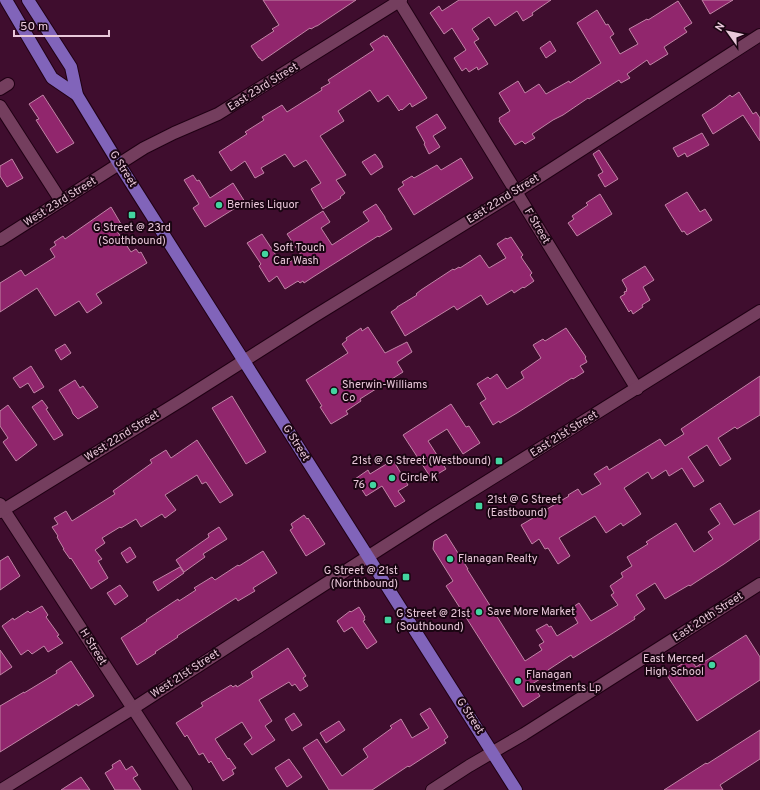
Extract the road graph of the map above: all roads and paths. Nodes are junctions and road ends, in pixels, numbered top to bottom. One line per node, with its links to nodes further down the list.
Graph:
1 (6, 0): 5 (main road, G Street)
2 (28, 0): 5 (main road, G Street)
3 (400, 1): 7 (street, East 23rd Street); 8 (street, F Street)
4 (760, 35): 8 (street, East 22nd Street)
5 (77, 95): 7 (main road, G Street)
6 (0, 106): 9 (street)
7 (120, 164): 9 (street, West 23rd Street); 12 (main road, G Street)
8 (516, 192): 12 (street, East 22nd Street); 13 (street, F Street)
9 (61, 201): 10 (street, West 23rd Street)
10 (0, 240)
11 (760, 311): 13 (street, East 21st Street)
12 (244, 360): 14 (street, West 22nd Street); 15 (main road, G Street)
13 (637, 389): 15 (street, East 21st Street)
14 (1, 508): 17 (street, H Street)
15 (368, 557): 17 (street, West 21st Street); 18 (main road, G Street)
16 (760, 584): 18 (street, East 20th Street)
17 (132, 709): 19 (street, West 21st Street); 20 (street, H Street)
18 (493, 753): 21 (street, East 20th Street); 22 (main road, G Street)
19 (1, 790)
20 (186, 790)
21 (432, 790)
22 (516, 790)

